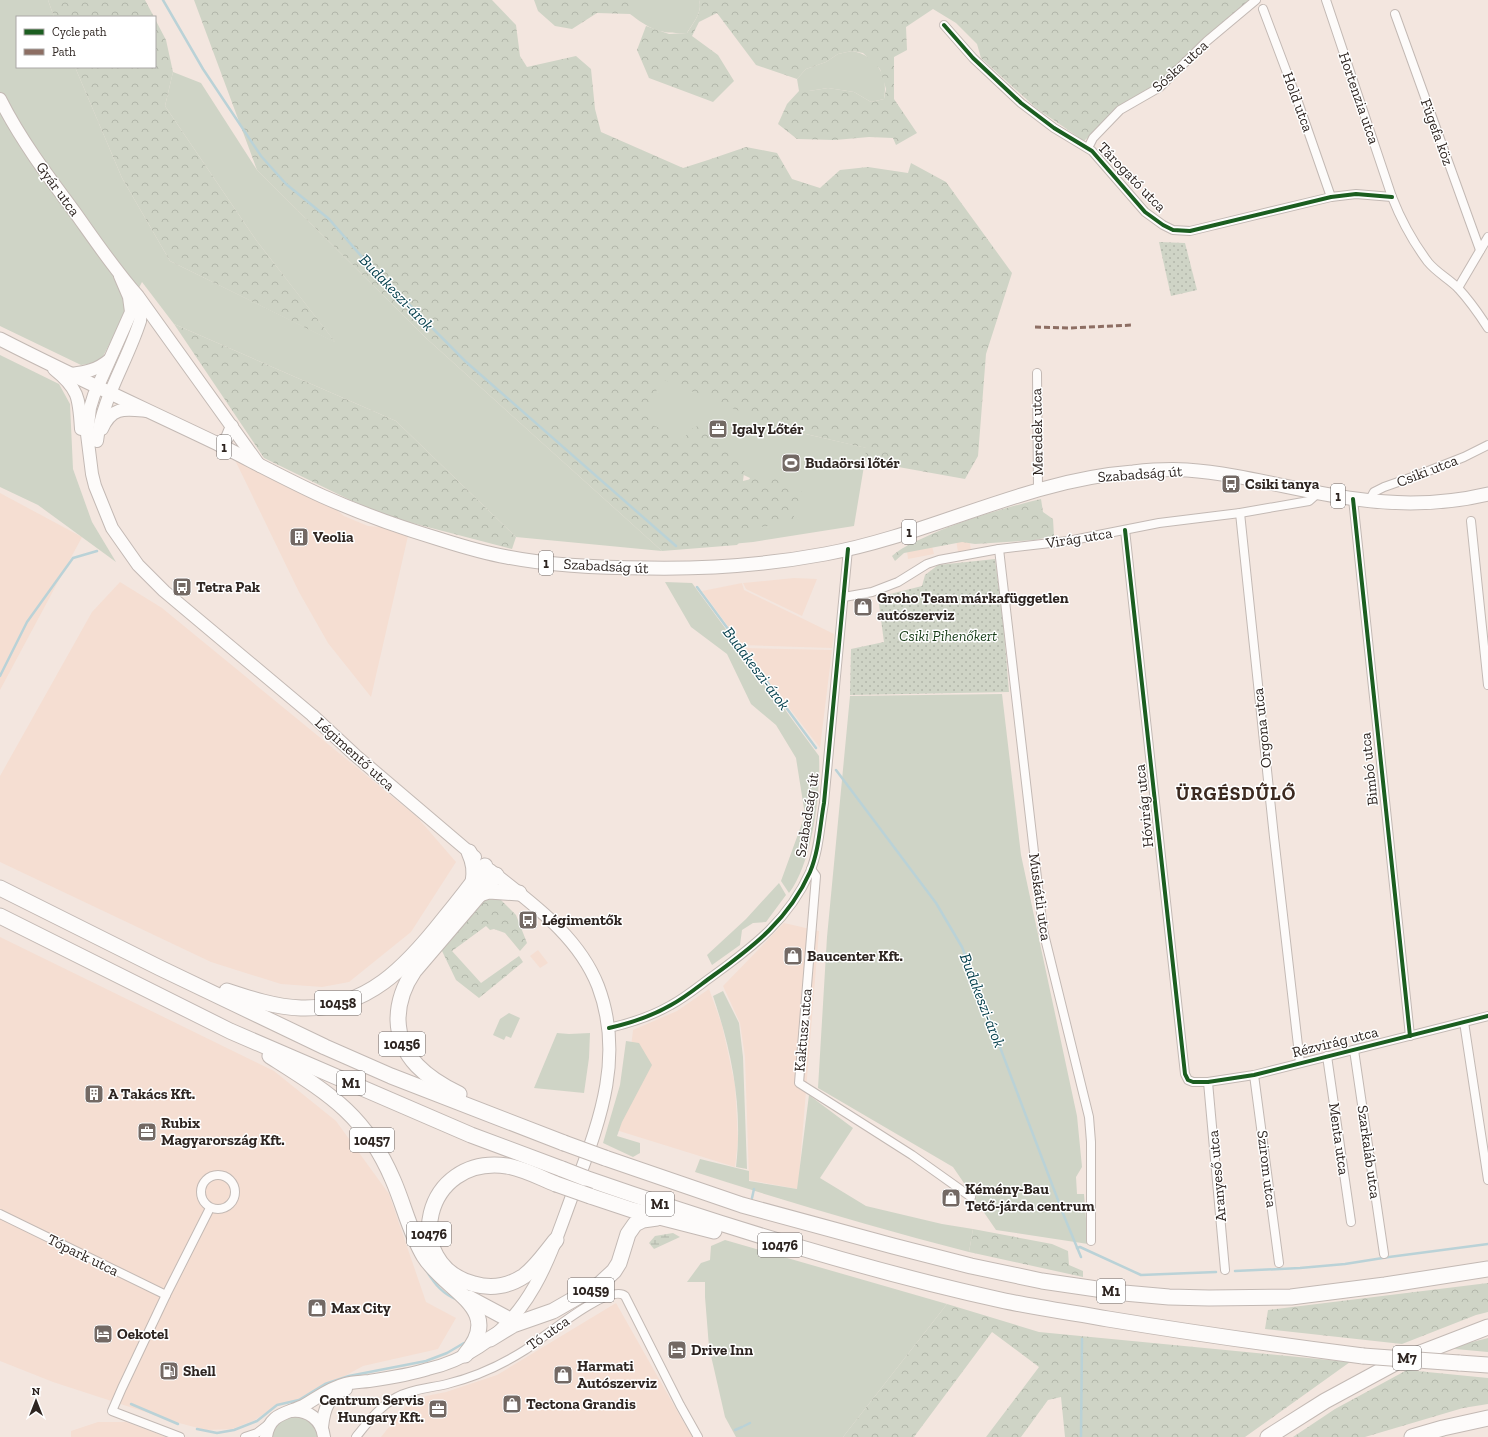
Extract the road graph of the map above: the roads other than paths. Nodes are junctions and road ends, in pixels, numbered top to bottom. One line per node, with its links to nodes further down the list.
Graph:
1 (1256, 0): 7 (street, Sóska utca)
2 (1326, 0): 9 (street, Hortenzia utca)
3 (1263, 9): 8 (street, Hold utca)
4 (1395, 14): 11 (street, Fügefa köz)
5 (944, 25): 7 (street, Tárogató utca)
6 (0, 99): 12 (main road, Gyár utca)
7 (1088, 148): 8 (street, Tárogató utca)
8 (1330, 197): 9 (street, Tárogató utca)
9 (1392, 197): 13 (street, Hortenzia utca)
10 (1488, 238): 11 (street)
11 (1480, 250): 13 (street)
12 (120, 276): 14 (main road, Gyár utca); 17 (main road, Gyár utca)
13 (1458, 288): 15 (street, Hortenzia utca)
14 (138, 296): 22 (main road); 24 (main road, Gyár utca)
15 (1488, 328)
16 (0, 339): 18 (main road, 1)
17 (109, 360): 20 (main road); 21 (main road, Gyár utca)
18 (46, 363): 20 (main road, 1); 29 (main road)
19 (1037, 373): 30 (street, Meredek utca)
20 (72, 374): 21 (main road, 1)
21 (97, 386): 22 (main road, 1); 29 (main road, Légimentő utca)
22 (110, 393): 23 (main road, 1); 25 (main road)
23 (147, 412): 25 (main road); 26 (main road, 1)
24 (232, 426): 26 (main road); 28 (main road, Gyár utca)
25 (96, 441): 29 (main road)
26 (219, 445): 28 (main road, 1)
27 (1488, 445): 34 (street, Csiki utca)
28 (260, 466): 38 (main road, Szabadság út / 1)
29 (92, 474): 42 (main road, Légimentő utca)
30 (1038, 490): 31 (main road, Szabadság út / 1); 38 (main road, Szabadság út / 1)
31 (1318, 493): 33 (main road, Szabadság út / 1); 35 (street, Virág utca)
32 (1488, 494): 34 (main road, Szabadság út / 1)
33 (1353, 499): 34 (main road, Szabadság út / 1); 54 (street, Bimbó utca)
34 (1369, 501)
35 (1240, 513): 37 (street, Virág utca); 57 (street, Orgona utca)
36 (1471, 521): 41 (street)
37 (1125, 530): 39 (street, Virág utca); 59 (street, Hóvirág utca)
38 (848, 549): 40 (street, Szabadság út)
39 (999, 549): 40 (street, Virág utca); 70 (street, Muskátli utca)
40 (844, 597): 43 (street, Szabadság út)
41 (1488, 685)
42 (469, 852): 44 (main road, Légimentő utca); 46 (highway)
43 (811, 870): 52 (street, Szabadság út); 63 (street, Kaktusz utca)
44 (491, 871): 46 (highway, 10456); 47 (main road, Légimentő utca)
45 (0, 888): 49 (highway, M1)
46 (477, 888): 47 (highway); 49 (highway, 10458); 61 (highway, 10456)
47 (519, 893): 52 (main road, Légimentő utca)
48 (0, 916): 53 (highway, M1)
49 (160, 968): 61 (highway, M1)
50 (1488, 1016): 51 (street, Rézvirág utca)
51 (1464, 1022): 54 (street, Rézvirág utca); 62 (street)
52 (609, 1028): 69 (main road, Légimentő utca)
53 (230, 1031): 68 (highway, M1, bridge); 75 (highway, 10457)
54 (1410, 1036): 55 (street, Rézvirág utca)
55 (1354, 1050): 56 (street, Rézvirág utca); 71 (street, Szarkaláb utca)
56 (1327, 1056): 57 (street, Rézvirág utca); 67 (street, Menta utca)
57 (1300, 1063): 58 (street, Rézvirág utca)
58 (1254, 1075): 60 (street, Rézvirág utca); 72 (street, Szirom utca)
59 (1188, 1080): 60 (street, Rézvirág utca)
60 (1208, 1082): 74 (street, Aranyeső utca)
61 (557, 1140): 73 (highway, M1, bridge)
62 (1488, 1180)
63 (970, 1197)
64 (210, 1208): 64 (street); 76 (street)
65 (0, 1214): 76 (street, Tópark utca)
66 (665, 1218): 68 (highway, 10476); 69 (highway, 10476, bridge); 79 (highway, 10459)
67 (1351, 1222)
68 (732, 1231): 81 (highway, M1, bridge)
69 (556, 1240): 77 (main road, Légimentő utca)
70 (1091, 1241)
71 (1384, 1254)
72 (1279, 1263)
73 (1488, 1269)
74 (1225, 1270)
75 (461, 1294): 77 (highway, 10457); 80 (highway, 10457)
76 (166, 1295): 87 (street)
77 (510, 1320): 79 (main road, Légimentő utca)
78 (1488, 1326): 92 (highway, M7)
79 (490, 1339): 80 (main road, Légimentő utca)
80 (465, 1355): 82 (main road, Légimentő utca)
81 (1488, 1365)
82 (368, 1381): 83 (main road); 86 (main road)
83 (290, 1411): 85 (main road); 86 (main road)
84 (1488, 1418): 93 (highway)
85 (271, 1422): 88 (street); 89 (main road)
86 (324, 1434)
87 (180, 1437)
88 (244, 1437)
89 (266, 1437)
90 (356, 1437): 91 (street, Tó utca)
91 (698, 1437)
92 (1268, 1437)
93 (1412, 1437)

